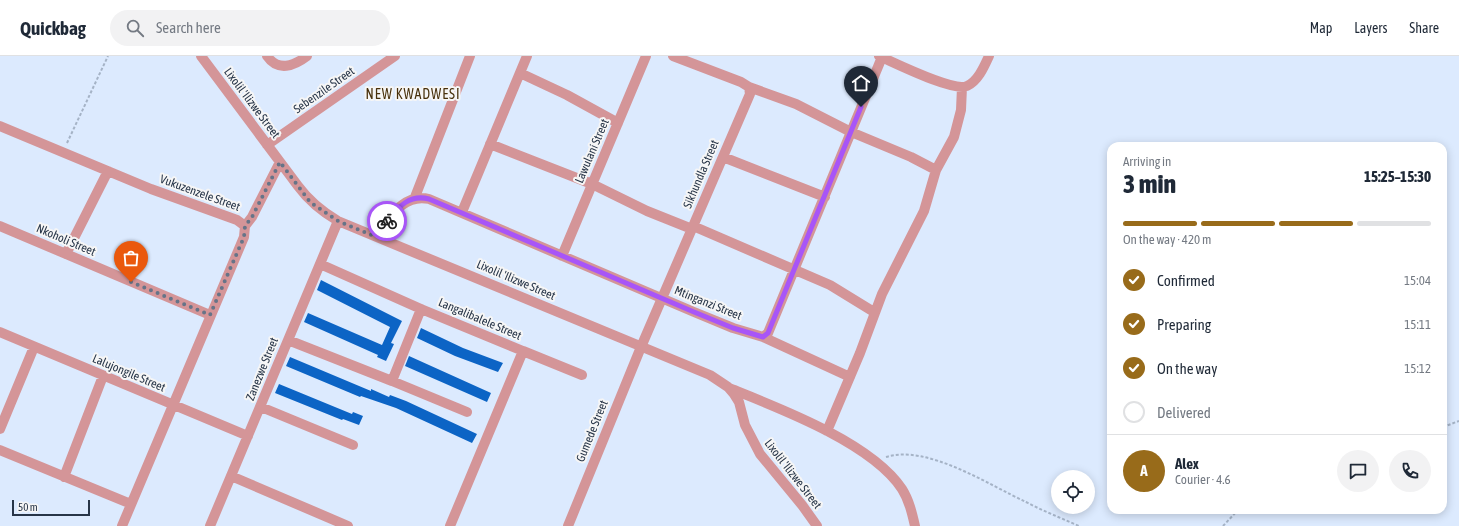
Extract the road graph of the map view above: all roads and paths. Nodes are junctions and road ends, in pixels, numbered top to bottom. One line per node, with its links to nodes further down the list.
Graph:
1 (108, 56): 20 (path)
2 (201, 56): 19 (street, Lixolil 'Ilizwe Street)
3 (267, 56): 4 (street)
4 (307, 56)
5 (395, 56): 19 (street, Sebenzile Street)
6 (470, 56): 26 (street)
7 (527, 56): 12 (street)
8 (646, 56): 15 (street, Lawulani Street)
9 (673, 56): 13 (street)
10 (989, 56): 14 (street)
11 (887, 58): 14 (street); 17 (street)
12 (520, 73): 15 (street); 18 (street)
13 (749, 87): 17 (street); 21 (street, Sikhundla Street)
14 (962, 87): 23 (street)
15 (618, 123): 25 (street, Lawulani Street)
16 (0, 126): 20 (street, Vukuzenzele Street)
17 (851, 132): 23 (street); 27 (street)
18 (490, 144): 25 (street); 28 (street)
19 (267, 145): 22 (street, Lixolil 'Ilizwe Street)
20 (62, 151): 24 (street, Vukuzenzele Street)
21 (723, 157): 27 (street); 32 (street, Sikhundla Street)
22 (280, 162): 29 (street, Lixolil 'Ilizwe Street); 31 (street)
23 (936, 170): 40 (street)
24 (108, 171): 31 (street, Vukuzenzele Street); 34 (street)
25 (592, 184): 32 (street); 35 (street, Lawulani Street)
26 (415, 197): 28 (street, Mtinganzi Street); 33 (street)
27 (824, 197): 37 (street)
28 (462, 212): 35 (street, Mtinganzi Street)
29 (338, 221): 33 (street, Lixolil 'Ilizwe Street); 36 (street, Zanezwe Street)
30 (0, 226): 34 (street, Nkoholi Street)
31 (245, 226): 41 (street, Vukuzenzele Street)
32 (693, 228): 37 (street); 38 (street, Sikhundla Street)
33 (374, 236): 46 (street, Lixolil 'Ilizwe Street)
34 (66, 254): 41 (street, Nkoholi Street)
35 (562, 256): 38 (street, Mtinganzi Street)
36 (320, 264): 39 (street, Langalibalele Street); 44 (street, Zanezwe Street)
37 (795, 270): 40 (street); 43 (street)
38 (663, 298): 43 (street, Mtinganzi Street); 46 (street, Sikhundla Street)
39 (421, 309): 47 (street, Langalibalele Street); 51 (street)
40 (874, 312): 50 (street)
41 (210, 315): 53 (street, Vukuzenzele Street)
42 (0, 332): 45 (street, Lalujongile Street)
43 (763, 337): 50 (street, Mtinganzi Street)
44 (288, 340): 51 (street); 54 (street, Zanezwe Street)
45 (34, 347): 49 (street, Lalujongile Street); 58 (street)
46 (641, 347): 52 (street, Lixolil 'Ilizwe Street); 73 (street, Gumede Street)
47 (523, 351): 48 (street); 72 (street, Langalibalele Street)
48 (582, 375)
49 (103, 376): 53 (street, Lalujongile Street); 65 (street)
50 (850, 377): 59 (street)
51 (392, 381): 55 (street)
52 (728, 387): 59 (street); 74 (street, Lixolil 'Ilizwe Street)
53 (173, 405): 60 (street, Lalujongile Street); 66 (street, Vukuzenzele Street)
54 (261, 407): 60 (street, Zanezwe Street); 61 (street)
55 (467, 412)
56 (1459, 421): 57 (path)
57 (1447, 426)
58 (0, 429)
59 (827, 431): 63 (street)
60 (248, 436): 64 (street, Zanezwe Street)
61 (353, 445)
62 (0, 450): 65 (street)
63 (874, 460): 75 (street); 76 (path)
64 (231, 476): 68 (street); 70 (street, Zanezwe Street)
65 (64, 477): 66 (street)
66 (131, 504): 69 (street, Vukuzenzele Street)
67 (1234, 514): 77 (path)
68 (330, 522): 71 (street)
69 (122, 526)
70 (210, 526)
71 (348, 526)
72 (450, 526)
73 (568, 526)
74 (817, 526)
75 (915, 526)
76 (1079, 526)
77 (1223, 526)

